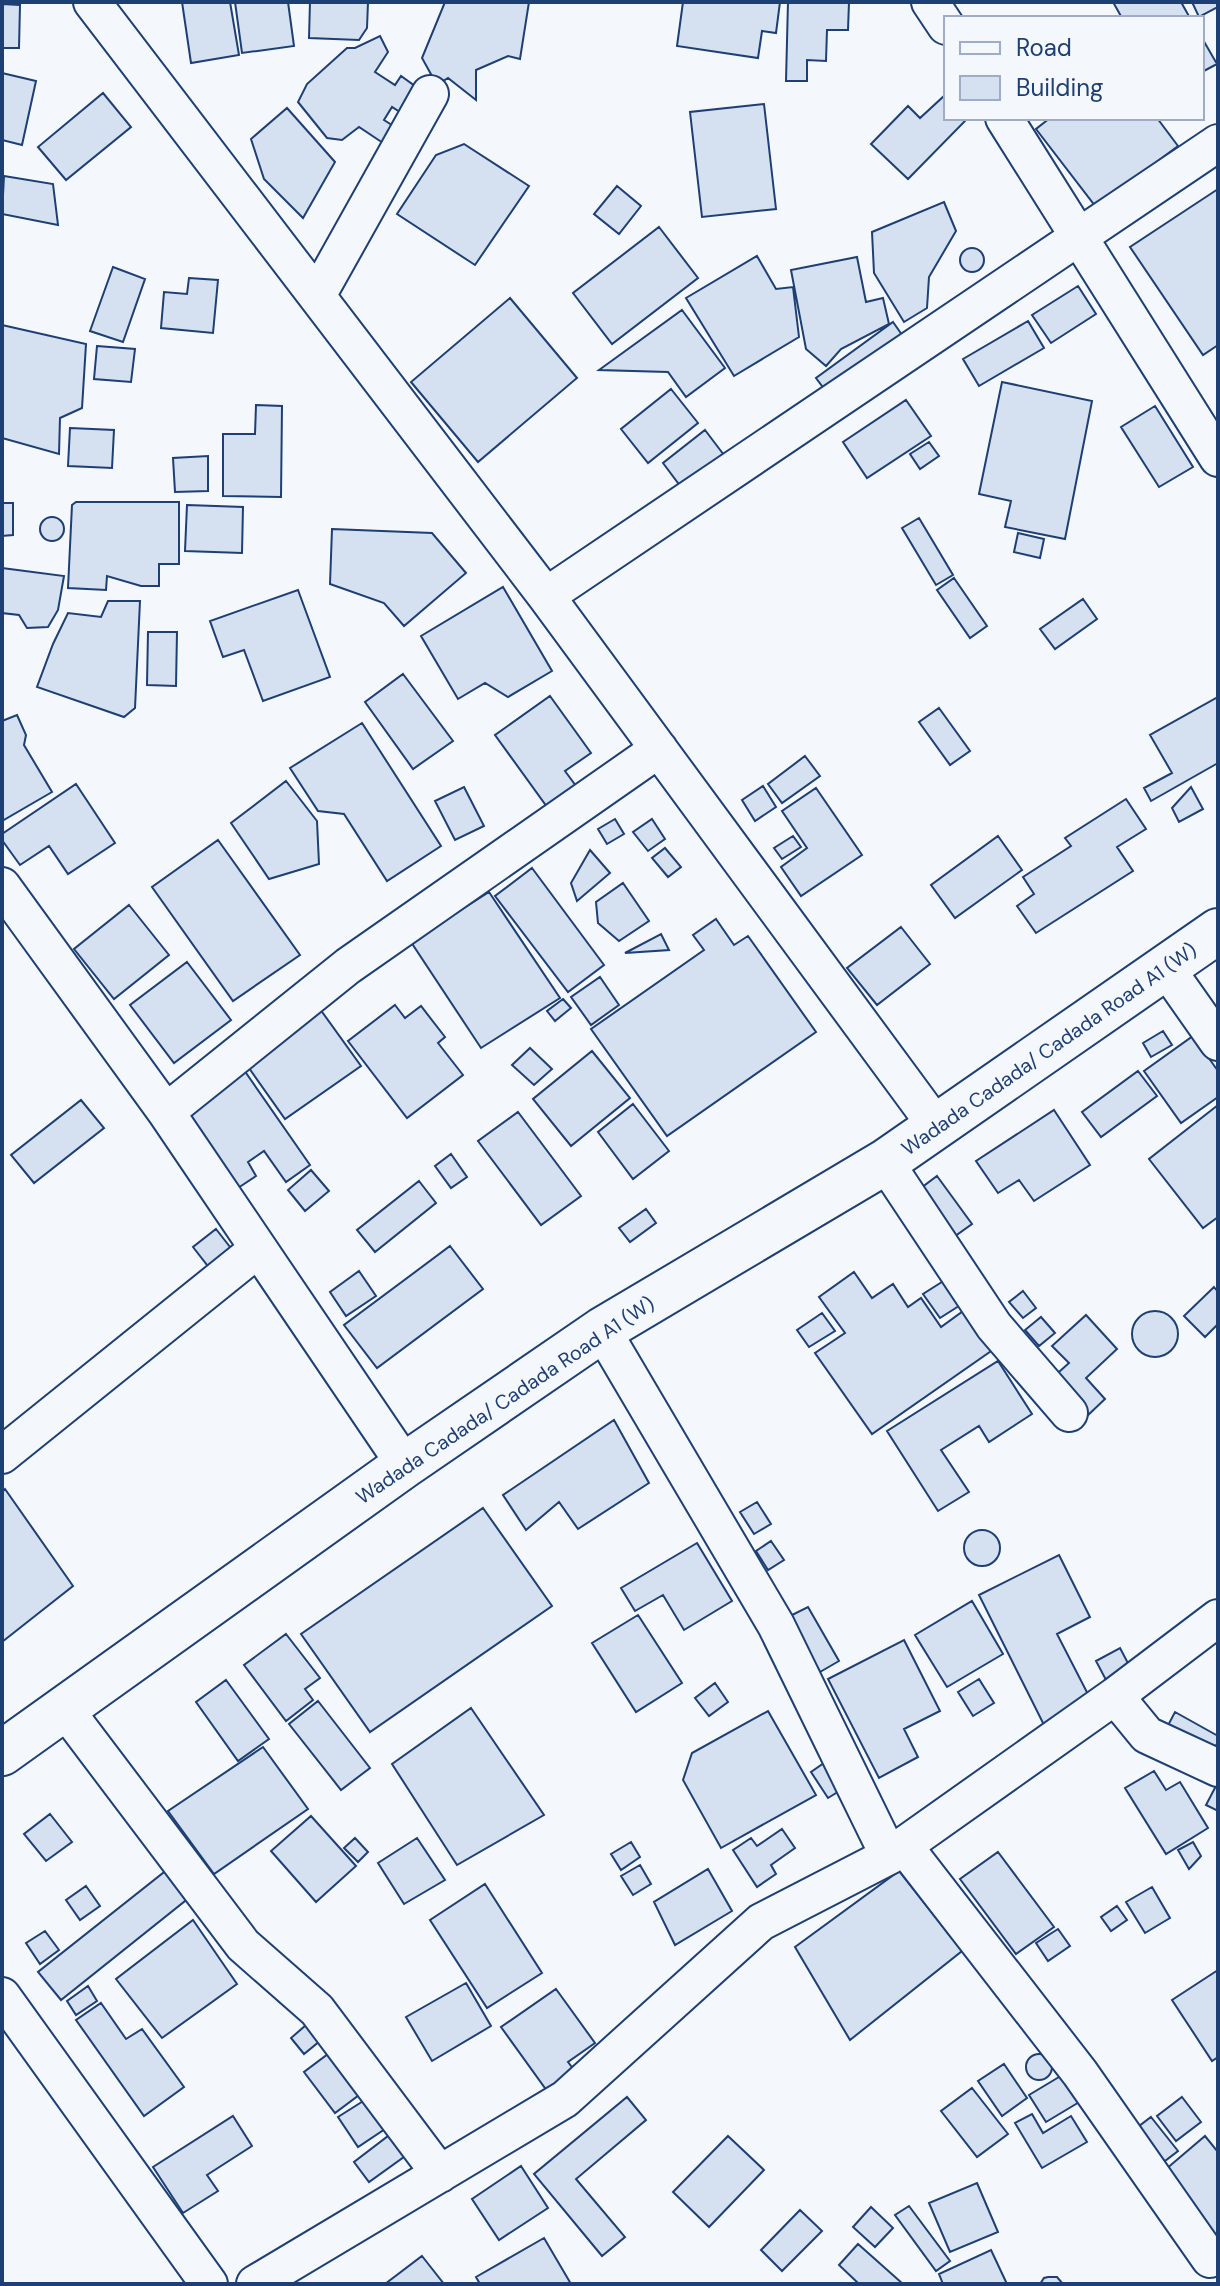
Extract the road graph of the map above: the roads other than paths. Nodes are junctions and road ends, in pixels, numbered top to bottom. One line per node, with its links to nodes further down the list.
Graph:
1 (92, 2): 8 (street)
2 (930, 2): 3 (street)
3 (944, 23)
4 (430, 94): 8 (street)
5 (1005, 120): 7 (street)
6 (1218, 143): 7 (street)
7 (1078, 239): 9 (street); 10 (street)
8 (317, 296): 10 (street)
9 (1218, 458)
10 (546, 596): 11 (street)
11 (659, 749): 16 (street); 17 (street)
12 (2, 886): 16 (street)
13 (1218, 931): 14 (main road, Wadada Cadada/ Cadada Road A1 (W))
14 (1166, 968): 15 (street); 17 (main road, Wadada Cadada/ Cadada Road A1 (W))
15 (1218, 1042)
16 (166, 1112): 19 (street)
17 (937, 1127): 18 (main road, Wadada Cadada/ Cadada Road A1 (W))
18 (885, 1162): 20 (main road, Wadada Cadada/ Cadada Road A1 (W)); 21 (street)
19 (258, 1249): 22 (street); 23 (street)
20 (602, 1330): 23 (main road, Wadada Cadada/ Cadada Road A1 (W)); 29 (street)
21 (1069, 1413)
22 (2, 1455)
23 (405, 1465): 26 (main road, Wadada Cadada/ Cadada Road A1 (W))
24 (1218, 1618): 25 (street)
25 (1115, 1696): 28 (street); 29 (street)
26 (64, 1708): 27 (main road, Wadada Cadada/ Cadada Road A1 (W)); 31 (street)
27 (2, 1753)
28 (1218, 1768)
29 (896, 1851): 31 (street); 32 (street)
30 (2, 1996): 33 (street)
31 (440, 2174): 34 (street)
32 (1205, 2267)
33 (209, 2284)
34 (255, 2284)

